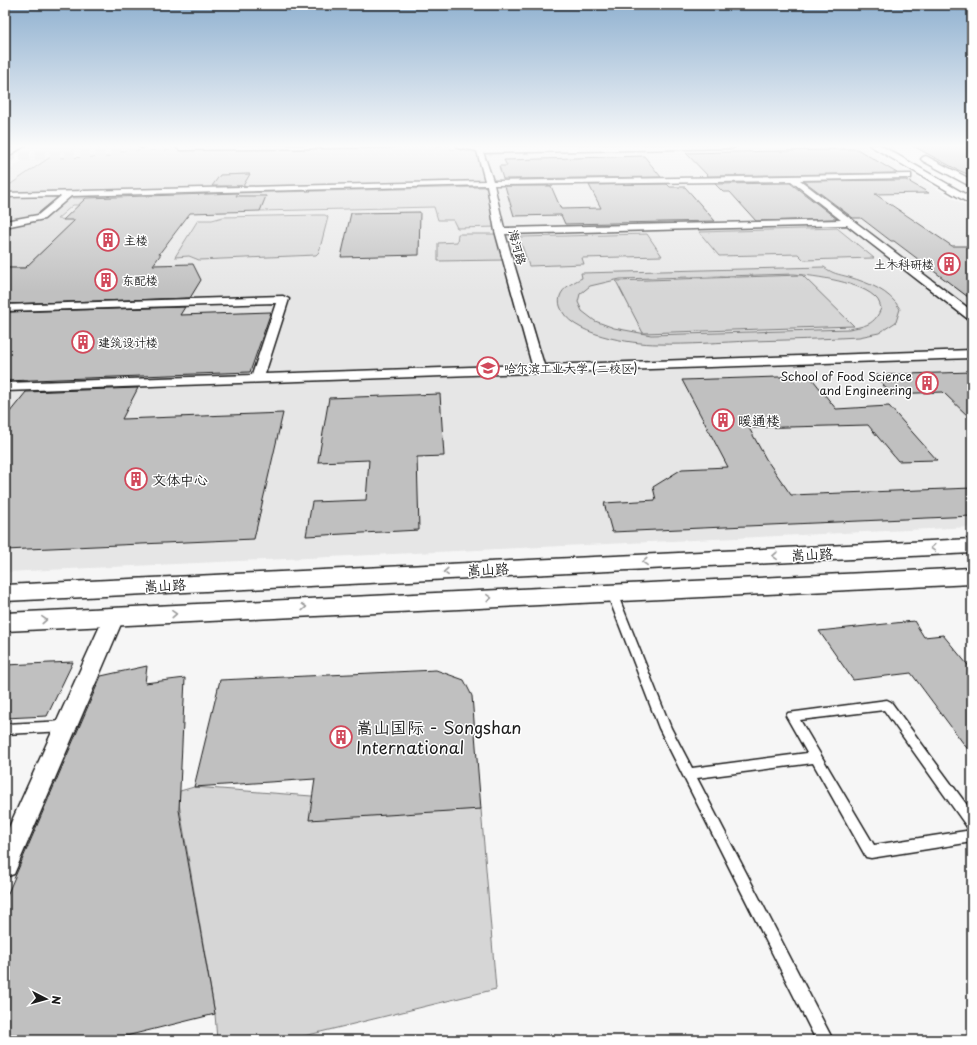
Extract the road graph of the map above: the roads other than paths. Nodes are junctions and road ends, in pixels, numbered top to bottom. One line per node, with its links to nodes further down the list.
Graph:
1 (68, 194): 2 (street); 6 (street); 9 (street)
2 (77, 194)
3 (492, 194): 10 (street, 海河路)
4 (813, 194): 8 (street)
5 (958, 194): 7 (main road)
6 (5, 195)
7 (972, 202)
8 (850, 222): 10 (street); 12 (street)
9 (5, 224)
10 (500, 231): 14 (street, 海河路)
11 (5, 308): 15 (street)
12 (972, 317)
13 (972, 354): 14 (street)
14 (539, 369): 15 (street)
15 (257, 379): 16 (street)
16 (5, 387)
17 (972, 546): 20 (main road, 嵩山路, one-way to 20)
18 (972, 576): 19 (main road, 嵩山路)
19 (612, 592): 21 (main road, 嵩山路, one-way to 19); 26 (lane)
20 (5, 593)
21 (114, 617): 22 (main road, 嵩山路, one-way to 21); 23 (street)
22 (5, 622)
23 (66, 726): 24 (lane); 29 (street)
24 (5, 730)
25 (815, 757): 26 (lane); 27 (lane); 28 (lane)
26 (688, 774): 30 (lane)
27 (972, 823)
28 (972, 836)
29 (5, 865)
30 (824, 1040)

